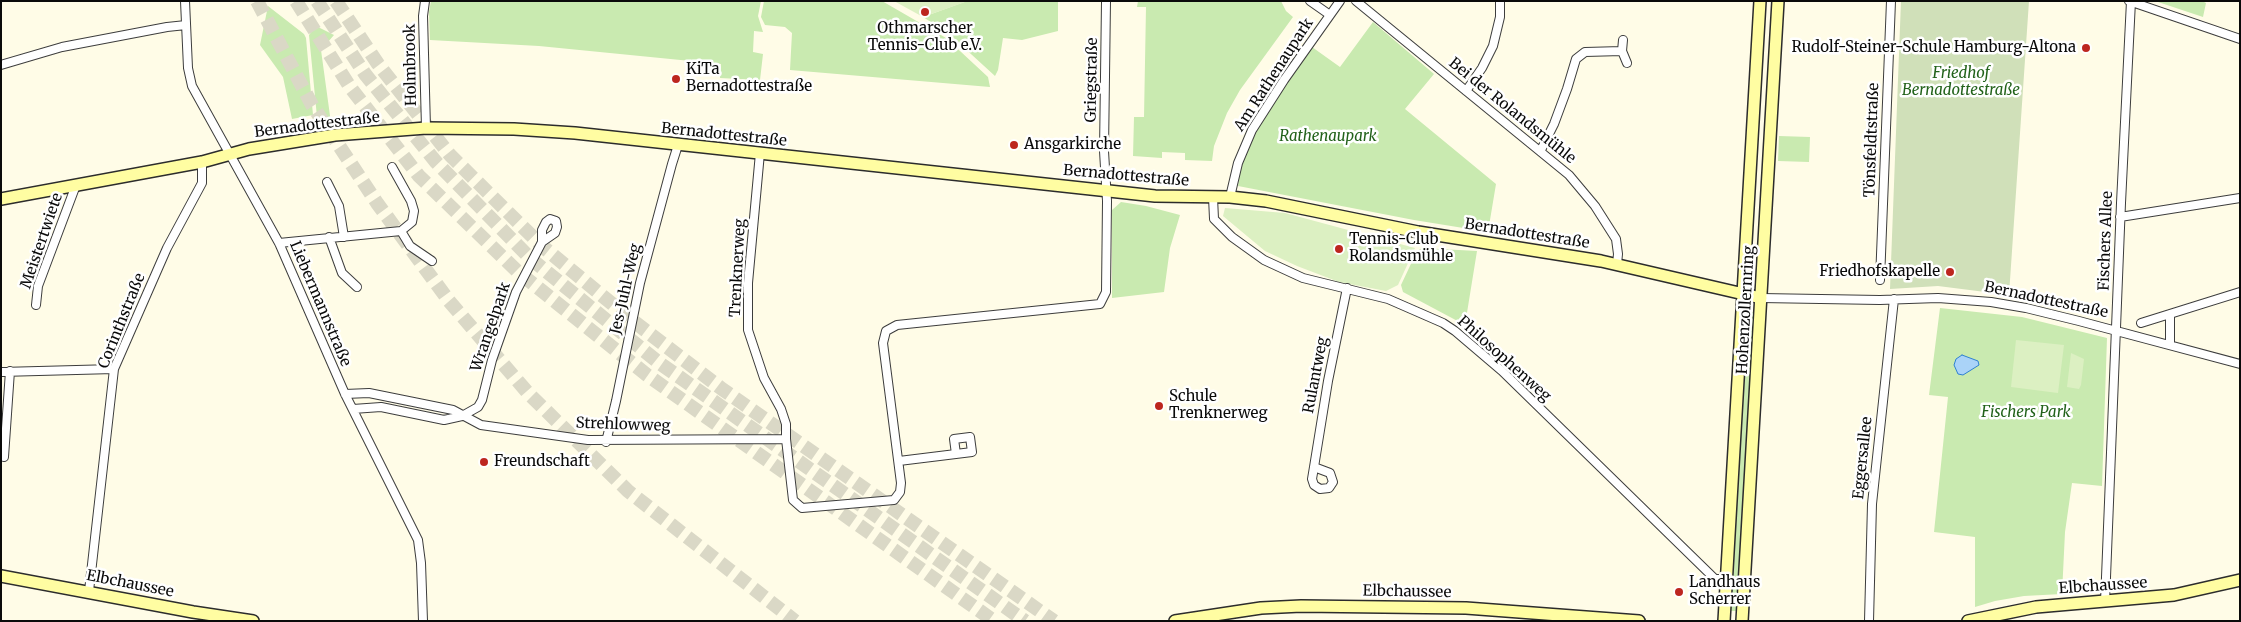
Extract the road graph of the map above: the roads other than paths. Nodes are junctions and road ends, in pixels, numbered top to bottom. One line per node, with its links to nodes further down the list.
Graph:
1 (185, 1): 13 (street, Liebermannstraße)
2 (425, 1): 20 (street, Holmbrook)
3 (1106, 1): 29 (street, Griegstraße)
4 (1310, 1): 12 (street)
5 (1340, 1): 12 (street, Am Rathenaupark)
6 (1356, 1): 19 (street, Bei der Rolandsmühle)
7 (1500, 1): 19 (street)
8 (1760, 1): 46 (main road, Hohenzollernring)
9 (1778, 1): 47 (main road, Hohenzollernring)
10 (1891, 1): 42 (street, Tönsfeldtstraße)
11 (2131, 1): 14 (street); 34 (street, Fischers Allee)
12 (1330, 15): 31 (street, Am Rathenaupark)
13 (186, 26): 18 (street); 23 (street, Liebermannstraße)
14 (2240, 39)
15 (1623, 40): 16 (street)
16 (1622, 51): 17 (street); 22 (street)
17 (1627, 63)
18 (1, 65)
19 (1466, 91): 22 (street, Bei der Rolandsmühle)
20 (426, 128): 21 (main road, Bernadottestraße); 23 (main road, Bernadottestraße)
21 (678, 145): 24 (main road, Bernadottestraße); 62 (street, Jes-Juhl-Weg)
22 (1541, 150): 41 (street, Bei der Rolandsmühle)
23 (231, 153): 25 (main road, Bernadottestraße); 39 (street, Liebermannstraße)
24 (760, 153): 29 (main road, Bernadottestraße); 61 (street, Trenknerweg)
25 (202, 162): 28 (main road, Bernadottestraße); 55 (street, Corinthstraße)
26 (392, 167): 35 (street)
27 (327, 182): 37 (street)
28 (76, 185): 33 (main road, Bernadottestraße); 49 (street, Meistertwiete)
29 (1106, 190): 30 (main road, Bernadottestraße); 65 (street, Trenknerweg)
30 (1213, 197): 31 (main road, Bernadottestraße); 44 (street, Philosophenweg)
31 (1230, 197): 41 (main road, Bernadottestraße)
32 (2240, 198): 34 (street)
33 (1, 199)
34 (2120, 217): 52 (street, Fischers Allee)
35 (401, 231): 37 (street); 40 (street)
36 (329, 237): 37 (street); 39 (street); 43 (street)
37 (344, 237)
38 (542, 242): 60 (street, Wrangelpark)
39 (279, 243): 58 (street, Liebermannstraße)
40 (432, 261)
41 (1617, 264): 46 (main road, Bernadottestraße)
42 (1880, 280)
43 (357, 287)
44 (1347, 288): 66 (street, Rulantweg); 68 (street, Philosophenweg)
45 (2240, 292): 50 (street)
46 (1743, 294): 47 (main road, Bernadottestraße); 68 (main road, Hohenzollernring)
47 (1762, 298): 48 (street, Bernadottestraße); 77 (main road, Hohenzollernring)
48 (1894, 299): 52 (street, Bernadottestraße); 78 (street, Eggersallee)
49 (36, 305)
50 (2170, 314): 51 (street); 53 (street)
51 (2141, 324)
52 (2116, 331): 53 (street, Bernadottestraße); 71 (street, Fischers Allee)
53 (2170, 346): 54 (street, Bernadottestraße)
54 (2240, 364)
55 (114, 368): 56 (street); 70 (street, Corinthstraße)
56 (10, 371): 57 (street); 64 (street)
57 (1, 372)
58 (345, 394): 59 (street, Liebermannstraße); 60 (street, Strehlowweg)
59 (353, 409): 60 (street, Strehlowweg); 73 (street, Liebermannstraße)
60 (462, 416): 62 (street, Strehlowweg)
61 (786, 439): 62 (street, Strehlowweg); 65 (street, Trenknerweg)
62 (606, 442)
63 (956, 454): 65 (street)
64 (4, 456)
65 (898, 461)
66 (1314, 467)
67 (1, 576): 70 (main road, Elbchaussee)
68 (1727, 579): 76 (main road, Hohenzollernring)
69 (2240, 580): 71 (main road, Elbchaussee)
70 (89, 591): 72 (main road, Elbchaussee)
71 (2105, 602): 79 (main road, Elbchaussee)
72 (253, 621)
73 (423, 621)
74 (1176, 621): 75 (main road, Elbchaussee)
75 (1639, 621)
76 (1724, 621)
77 (1742, 621)
78 (1869, 621)
79 (1968, 621)

